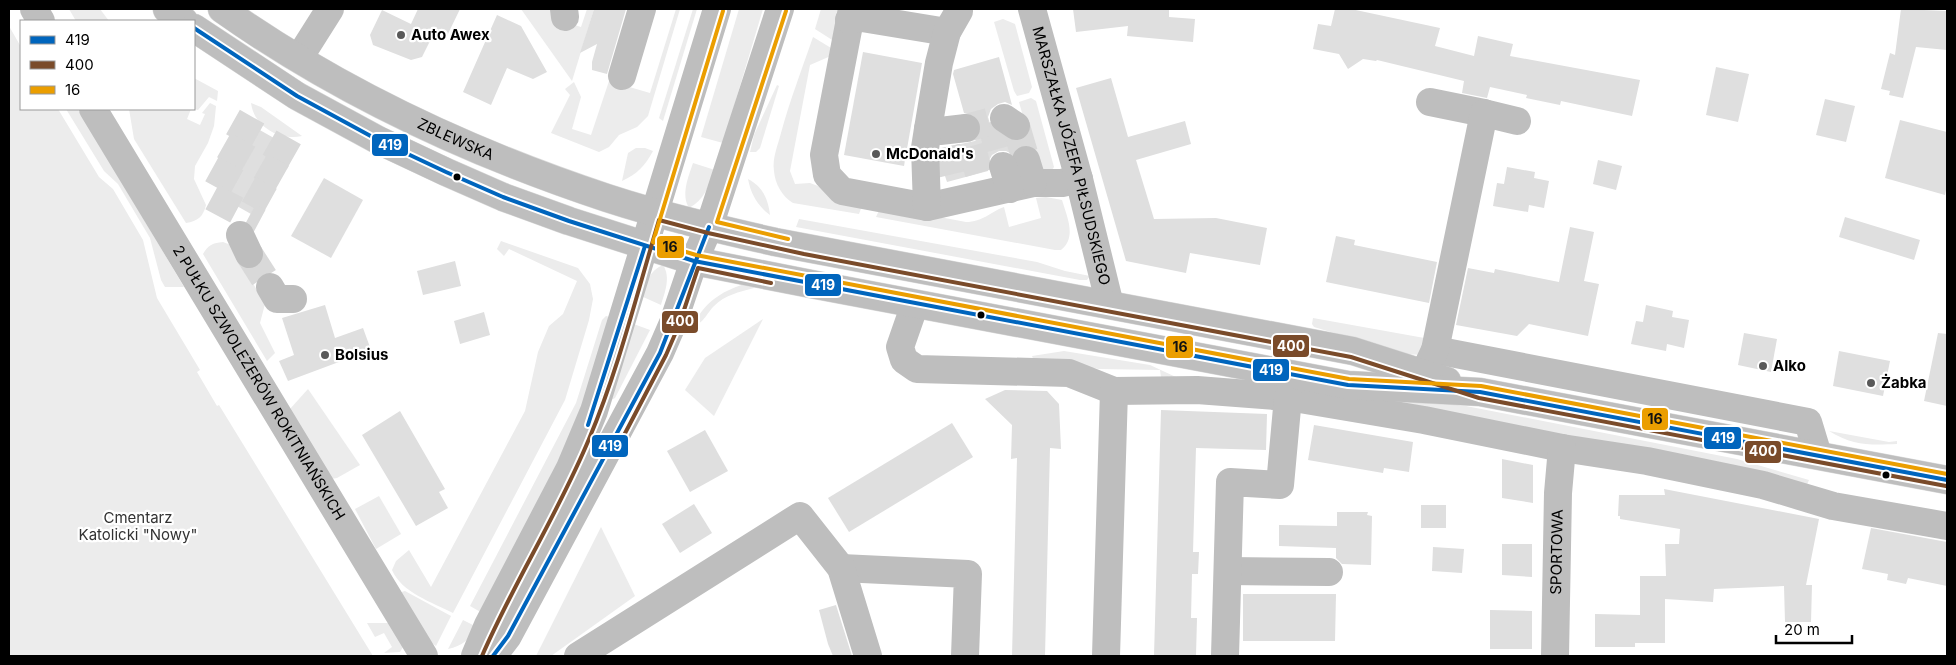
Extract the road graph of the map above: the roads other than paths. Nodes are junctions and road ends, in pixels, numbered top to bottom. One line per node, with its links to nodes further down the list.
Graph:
1 (34, 9): 12 (street)
2 (167, 9): 13 (street)
3 (222, 9): 15 (street, ZBLEWSKA)
4 (330, 9): 15 (street)
5 (642, 9): 16 (street)
6 (717, 9): 23 (street)
7 (780, 9): 24 (street)
8 (927, 9): 11 (street)
9 (1032, 9): 21 (street, MARSZAŁKA JÓZEFA PIŁSUDSKIEGO)
10 (859, 14): 11 (street); 22 (street)
11 (961, 15): 22 (street)
12 (40, 20)
13 (183, 20)
14 (195, 29): 25 (street)
15 (299, 58): 23 (street, ZBLEWSKA)
16 (622, 76)
17 (1430, 102): 19 (street)
18 (94, 110): 42 (street, 2 PUŁKU SZWOLEŻERÓW ROKITNIAŃSKICH)
19 (1484, 112): 20 (street); 31 (street)
20 (1517, 122)
21 (1070, 181): 22 (street); 30 (street, MARSZAŁKA JÓZEFA PIŁSUDSKIEGO)
22 (927, 207)
23 (655, 212): 24 (street, ZBLEWSKA); 25 (street)
24 (709, 227): 26 (street); 30 (street, ZBLEWSKA)
25 (645, 246): 26 (street); 43 (street)
26 (694, 261): 29 (street); 44 (street)
27 (270, 287): 28 (street)
28 (294, 300)
29 (915, 304): 32 (street); 33 (street)
30 (1110, 305): 31 (street, ZBLEWSKA)
31 (1430, 362): 33 (street); 36 (street)
32 (1114, 391): 34 (street); 48 (street)
33 (1480, 392): 36 (street)
34 (1288, 398): 35 (street); 40 (street)
35 (1562, 448): 38 (street); 50 (street, SPORTOWA)
36 (1818, 455): 37 (street)
37 (1947, 480)
38 (1947, 526)
39 (841, 568): 45 (street); 46 (street); 47 (street)
40 (1228, 571): 41 (street); 49 (street)
41 (1329, 572)
42 (424, 656)
43 (475, 656)
44 (492, 656)
45 (578, 656)
46 (868, 656)
47 (965, 656)
48 (1106, 656)
49 (1226, 656)
50 (1555, 656)

